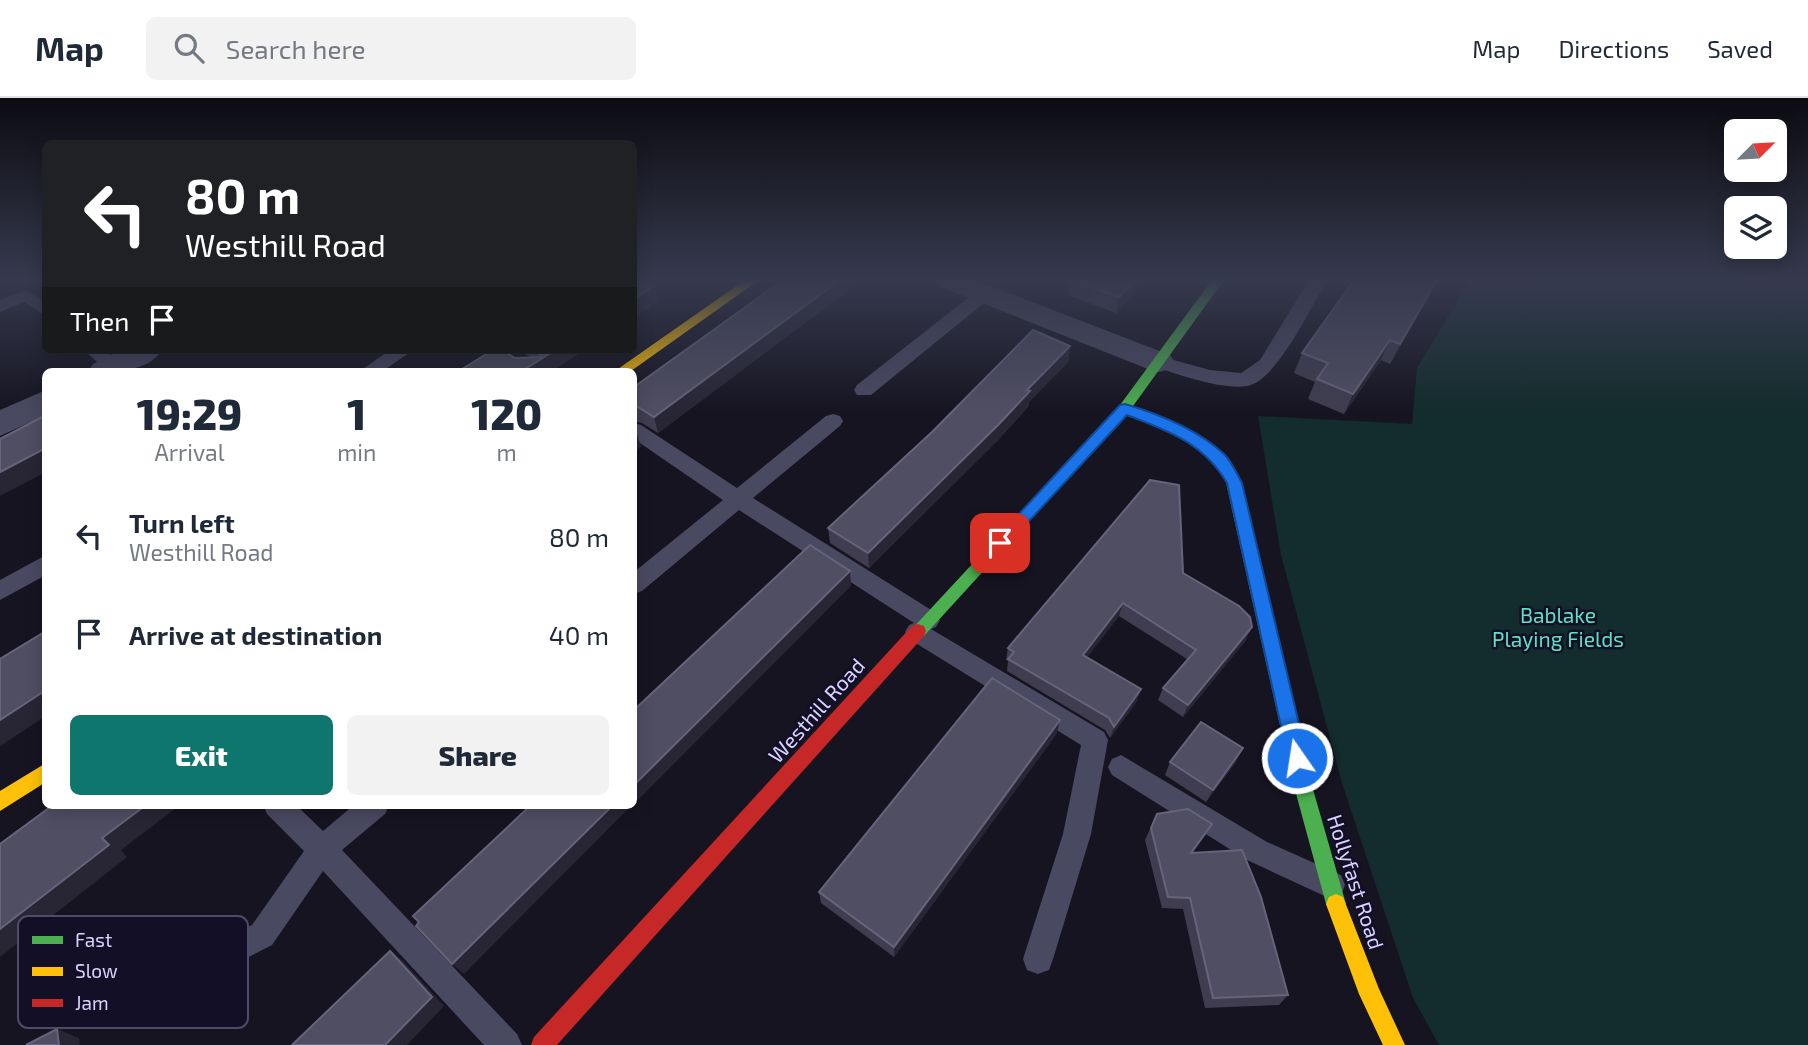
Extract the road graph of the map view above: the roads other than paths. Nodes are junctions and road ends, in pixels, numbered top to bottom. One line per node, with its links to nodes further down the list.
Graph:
1 (689, 324): 11 (street)
2 (931, 324): 12 (lane)
3 (1067, 324): 9 (street)
4 (1187, 324): 9 (street)
5 (1291, 324): 9 (lane)
6 (132, 354): 8 (street)
7 (397, 354): 10 (lane)
8 (104, 362)
9 (1159, 362): 14 (street)
10 (374, 368)
11 (626, 368)
12 (864, 390)
13 (42, 403): 16 (street)
14 (1125, 408): 22 (street, Westhill Road); 29 (street, Hollyfast Road)
15 (832, 421): 18 (lane)
16 (0, 424)
17 (637, 432): 18 (lane)
18 (737, 498): 20 (lane); 22 (lane)
19 (42, 566): 21 (lane)
20 (637, 582)
21 (0, 591)
22 (922, 626): 31 (lane); 33 (street, Westhill Road)
23 (1121, 767): 29 (lane)
24 (42, 774): 25 (street)
25 (0, 802)
26 (281, 809): 28 (lane)
27 (370, 809): 28 (lane)
28 (322, 849): 30 (lane); 32 (lane)
29 (1331, 885): 34 (street, Hollyfast Road)
30 (248, 942)
31 (1038, 959)
32 (506, 1045)
33 (542, 1045)
34 (1394, 1045)

